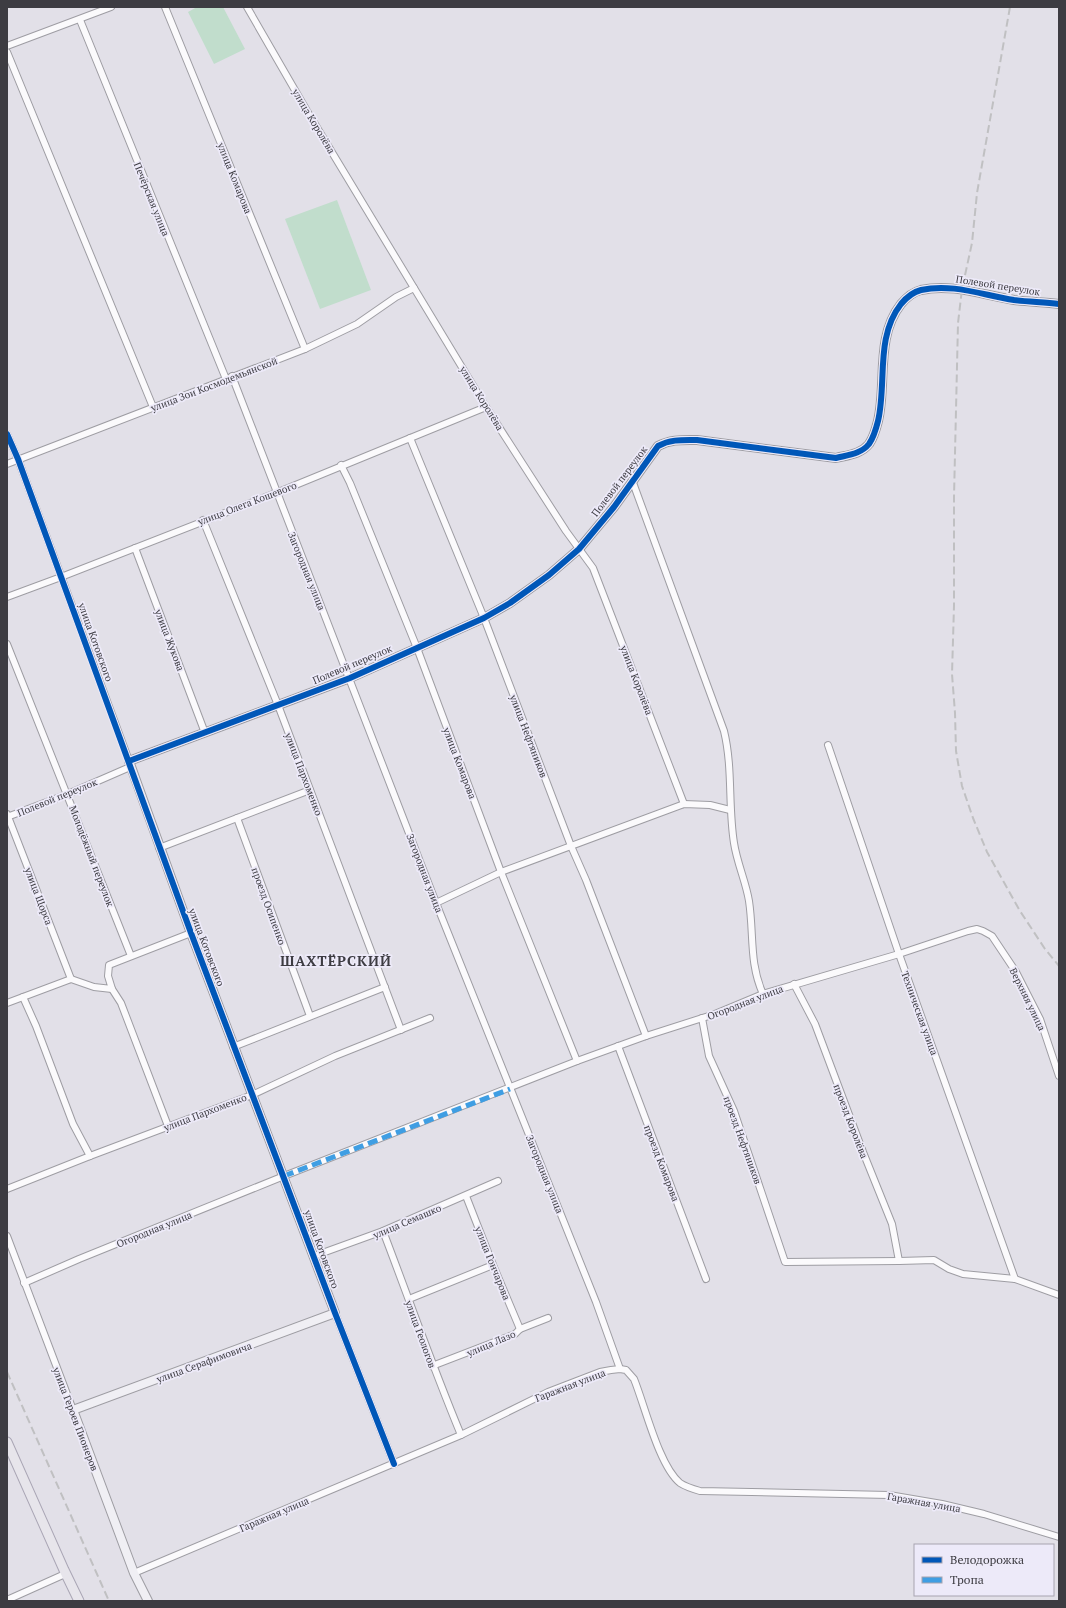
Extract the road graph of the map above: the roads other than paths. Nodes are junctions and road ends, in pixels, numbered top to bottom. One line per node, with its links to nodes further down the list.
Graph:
1 (111, 7): 4 (street)
2 (165, 7): 9 (street, улица Комарова)
3 (247, 7): 7 (street, улица Королёва)
4 (80, 20): 5 (street); 10 (street, Печёрская улица)
5 (7, 46)
6 (7, 52): 11 (street)
7 (414, 288): 9 (street, улица Зои Космодемьянской); 12 (street, улица Королёва)
8 (1059, 304): 18 (street, Полевой переулок)
9 (305, 349): 10 (street, улица Зои Космодемьянской)
10 (229, 378): 11 (street, улица Зои Космодемьянской); 19 (street, Загородная улица)
11 (153, 407): 15 (street, улица Зои Космодемьянской)
12 (486, 407): 14 (street, улица Олега Кошевого); 22 (street, улица Королёва)
13 (7, 434): 15 (street, улица Котовского)
14 (410, 438): 17 (street, улица Олега Кошевого); 25 (street, улица Нефтяников)
15 (18, 459): 16 (street, улица Зои Космодемьянской); 23 (street, улица Котовского)
16 (7, 464)
17 (341, 465): 19 (street, улица Олега Кошевого); 27 (street, улица Комарова)
18 (632, 480): 22 (street, Полевой переулок); 36 (street)
19 (276, 492): 20 (street, улица Олега Кошевого); 28 (street, Загородная улица)
20 (203, 520): 21 (street, улица Олега Кошевого); 29 (street, улица Пархоменко)
21 (135, 548): 23 (street, улица Олега Кошевого); 30 (street, улица Жукова)
22 (579, 549): 25 (street, Полевой переулок); 35 (street, улица Королёва)
23 (61, 577): 24 (street, улица Олега Кошевого); 32 (street, улица Котовского)
24 (7, 597)
25 (484, 618): 27 (street, Полевой переулок); 39 (street, улица Нефтяников)
26 (7, 644): 34 (street, Молодёжный переулок)
27 (417, 648): 28 (street, Полевой переулок); 41 (street, улица Комарова)
28 (350, 678): 29 (street, Полевой переулок); 42 (street, Загородная улица)
29 (278, 705): 30 (street, Полевой переулок); 33 (street, улица Пархоменко)
30 (205, 733): 32 (street, Полевой переулок)
31 (828, 745): 45 (street, Техническая улица)
32 (129, 764): 34 (street, Полевой переулок); 40 (street, улица Котовского)
33 (310, 790): 38 (street); 49 (street, улица Пархоменко)
34 (68, 794): 37 (street, Полевой переулок); 46 (street, Молодёжный переулок)
35 (684, 804): 36 (street); 39 (street)
36 (730, 810): 51 (street)
37 (7, 816): 47 (street, улица Щорса)
38 (237, 818): 40 (street); 54 (street, проезд Осипенко)
39 (571, 846): 41 (street); 58 (street, улица Нефтяников)
40 (159, 848): 44 (street, улица Котовского)
41 (501, 872): 42 (street); 61 (street, улица Комарова)
42 (436, 903): 63 (street, Загородная улица)
43 (983, 931): 45 (street, Огородная улица); 62 (street, Верхняя улица)
44 (191, 933): 46 (street); 59 (street, улица Котовского)
45 (899, 954): 48 (street, Огородная улица); 77 (street, Техническая улица)
46 (131, 956): 50 (street)
47 (71, 979): 50 (street); 52 (street)
48 (794, 984): 51 (street, Огородная улица); 74 (street, проезд Королёва)
49 (385, 986): 54 (street); 57 (street, улица Пархоменко)
50 (112, 989): 65 (street)
51 (763, 994): 56 (street, Огородная улица)
52 (23, 997): 53 (street); 66 (street)
53 (7, 1003)
54 (310, 1016): 59 (street)
55 (430, 1018): 57 (street, улица Пархоменко)
56 (702, 1018): 58 (street, Огородная улица); 74 (street, проезд Нефтяников)
57 (401, 1030): 64 (street, улица Пархоменко)
58 (646, 1036): 60 (street, Огородная улица)
59 (233, 1046): 64 (street, улица Котовского)
60 (618, 1046): 61 (street, Огородная улица); 76 (street, проезд Комарова)
61 (577, 1061): 63 (street, Огородная улица)
62 (1059, 1076)
63 (510, 1089): 67 (street, Огородная улица); 85 (street, Загородная улица)
64 (252, 1094): 65 (street, улица Пархоменко); 67 (street, улица Котовского)
65 (168, 1126): 66 (street, улица Пархоменко)
66 (90, 1156): 69 (street, улица Пархоменко)
67 (284, 1176): 73 (street, улица Котовского); 78 (street, Огородная улица)
68 (498, 1181): 70 (street, улица Семашко)
69 (7, 1189)
70 (466, 1196): 71 (street, улица Семашко); 75 (street, улица Гончарова)
71 (383, 1231): 73 (street, улица Семашко); 80 (street, улица Геологов)
72 (7, 1236): 78 (street, улица Героев Пионеров)
73 (314, 1256): 81 (street, улица Котовского)
74 (899, 1261): 77 (street)
75 (492, 1265): 80 (street); 83 (street, улица Гончарова)
76 (706, 1279)
77 (1015, 1279): 79 (street)
78 (24, 1283): 86 (street, улица Героев Пионеров)
79 (1059, 1294)
80 (409, 1299): 84 (street, улица Геологов)
81 (335, 1314): 86 (street, улица Серафимовича); 89 (street, улица Котовского)
82 (548, 1318): 83 (street, улица Лазо)
83 (520, 1329): 84 (street, улица Лазо)
84 (432, 1366): 87 (street, улица Геологов)
85 (620, 1369): 87 (street, Гаражная улица); 90 (street, Гаражная улица)
86 (73, 1410): 91 (street, улица Героев Пионеров)
87 (461, 1435): 89 (street, Гаражная улица)
88 (7, 1442): 92 (main road)
89 (394, 1464): 91 (street, Гаражная улица)
90 (1059, 1537)
91 (134, 1572): 95 (street, улица Героев Пионеров)
92 (66, 1574): 93 (street); 94 (main road)
93 (7, 1600)
94 (79, 1601)
95 (148, 1601)

